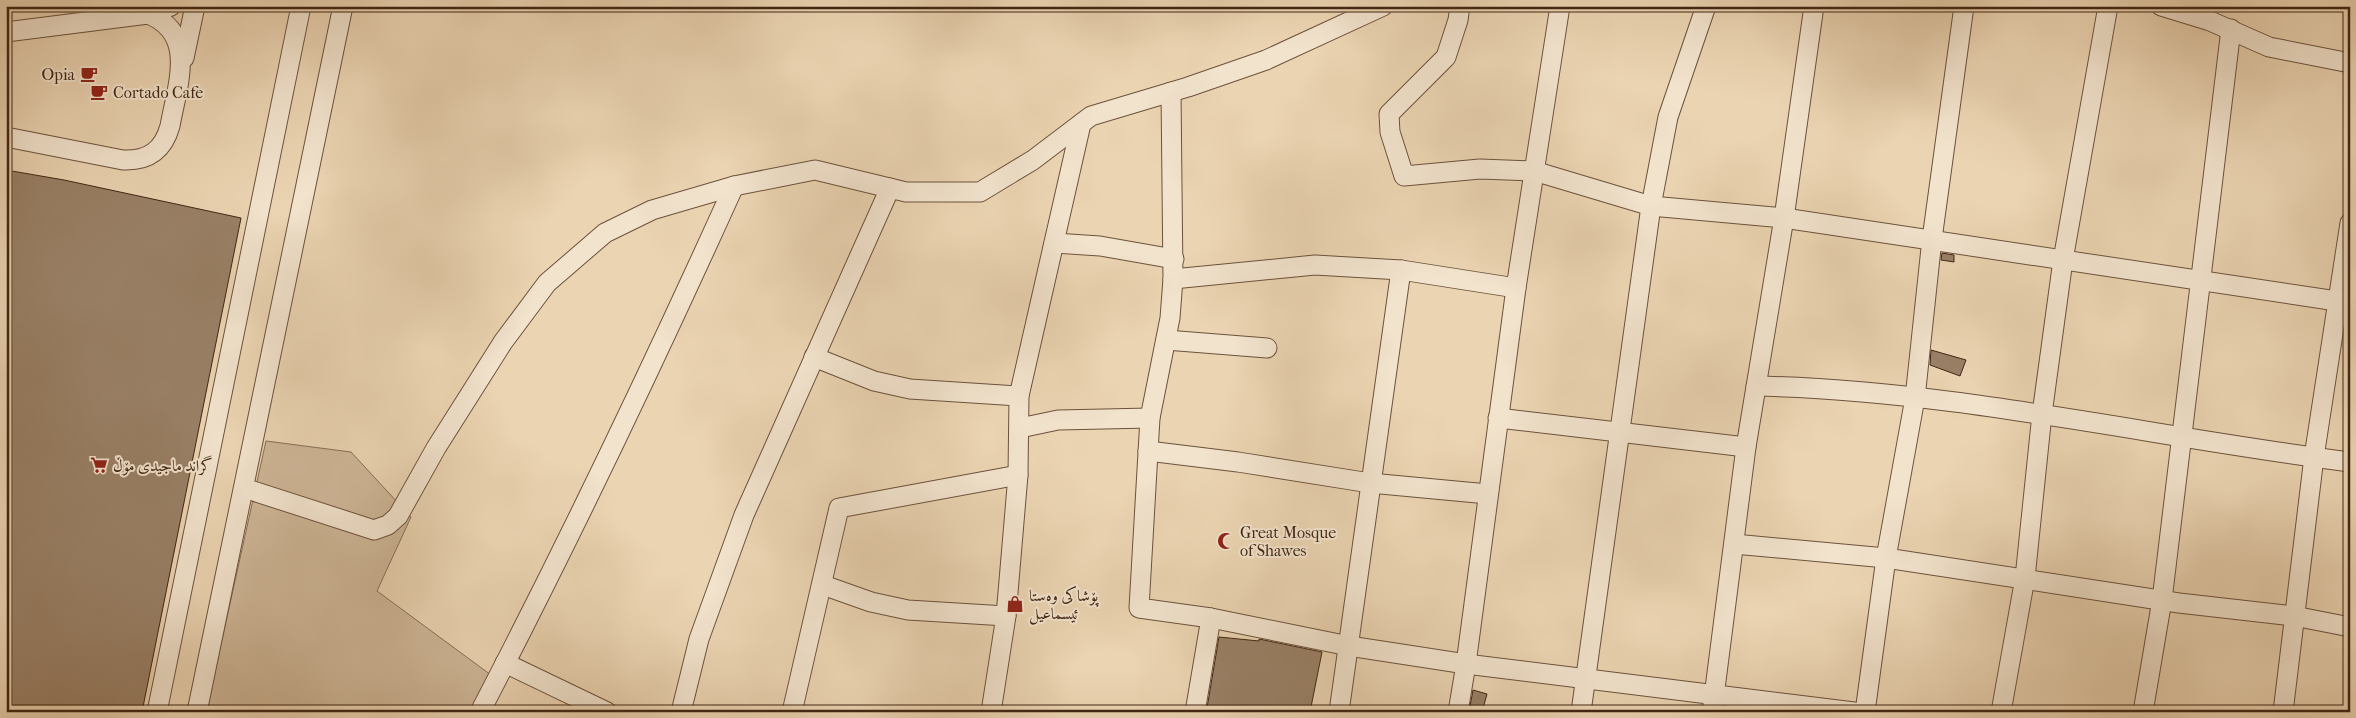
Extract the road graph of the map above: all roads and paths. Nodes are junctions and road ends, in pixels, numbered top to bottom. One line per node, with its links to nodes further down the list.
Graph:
1 (171, 6): 13 (street)
2 (195, 6): 17 (street)
3 (301, 6): 70 (street)
4 (343, 6): 54 (street)
5 (1383, 6): 18 (street)
6 (1460, 6): 21 (street)
7 (1560, 6): 21 (street)
8 (1706, 6): 24 (street)
9 (1814, 6): 25 (street)
10 (1964, 6): 27 (street)
11 (2108, 6): 30 (street)
12 (2161, 6): 14 (street)
13 (148, 14): 15 (street); 17 (street)
14 (2231, 29): 16 (street); 33 (street)
15 (6, 32)
16 (2350, 63)
17 (181, 64): 20 (street)
18 (1171, 92): 19 (street); 29 (street)
19 (1081, 124): 23 (street); 28 (street)
20 (6, 137)
21 (1534, 171): 24 (street); 34 (street)
22 (734, 186): 23 (street); 54 (street); 66 (street)
23 (890, 188): 38 (street)
24 (1651, 206): 25 (street); 46 (street)
25 (1784, 218): 27 (street); 39 (street)
26 (2350, 223): 35 (street)
27 (1932, 239): 30 (street); 41 (street)
28 (1054, 243): 29 (street); 40 (street)
29 (1174, 259): 32 (street)
30 (2063, 260): 33 (street); 42 (street)
31 (1401, 270): 32 (street); 34 (street); 53 (street)
32 (1173, 279): 36 (street)
33 (2201, 282): 35 (street); 47 (street)
34 (1516, 288): 44 (street)
35 (2343, 303): 50 (street)
36 (1166, 340): 37 (street); 43 (street)
37 (1266, 348)
38 (814, 357): 40 (street); 74 (street)
39 (1756, 386): 41 (street); 48 (street)
40 (1020, 396): 45 (street)
41 (1915, 398): 42 (street); 57 (street)
42 (2042, 414): 47 (street); 58 (street)
43 (1150, 418): 45 (street); 49 (street)
44 (1498, 418): 46 (street); 55 (street)
45 (1020, 428): 52 (street)
46 (1620, 432): 48 (street); 68 (street)
47 (2182, 437): 50 (street); 60 (street)
48 (1746, 446): 56 (street)
49 (1148, 451): 53 (street); 63 (street)
50 (2314, 458): 51 (street); 62 (street)
51 (2350, 462)
52 (1018, 475): 59 (street); 61 (street)
53 (1370, 483): 55 (street); 65 (street)
54 (244, 488): 71 (street)
55 (1488, 494): 67 (street)
56 (1734, 544): 57 (street); 69 (street)
57 (1886, 558): 58 (street); 82 (street)
58 (2025, 578): 60 (street); 83 (street)
59 (823, 585): 61 (street); 75 (street)
60 (2162, 600): 62 (street); 84 (street)
61 (1006, 616): 76 (street)
62 (2294, 616): 64 (street); 85 (street)
63 (1211, 618): 65 (street); 77 (street)
64 (2350, 627)
65 (1349, 646): 67 (street); 78 (street)
66 (505, 663): 72 (street); 73 (street)
67 (1466, 664): 68 (street); 79 (street)
68 (1584, 678): 69 (street); 80 (street)
69 (1713, 703): 81 (street)
70 (157, 712)
71 (197, 712)
72 (480, 712)
73 (607, 712)
74 (681, 712)
75 (792, 712)
76 (991, 712)
77 (1195, 712)
78 (1339, 712)
79 (1458, 712)
80 (1581, 712)
81 (1854, 712)
82 (1865, 712)
83 (2001, 712)
84 (2143, 712)
85 (2284, 712)

